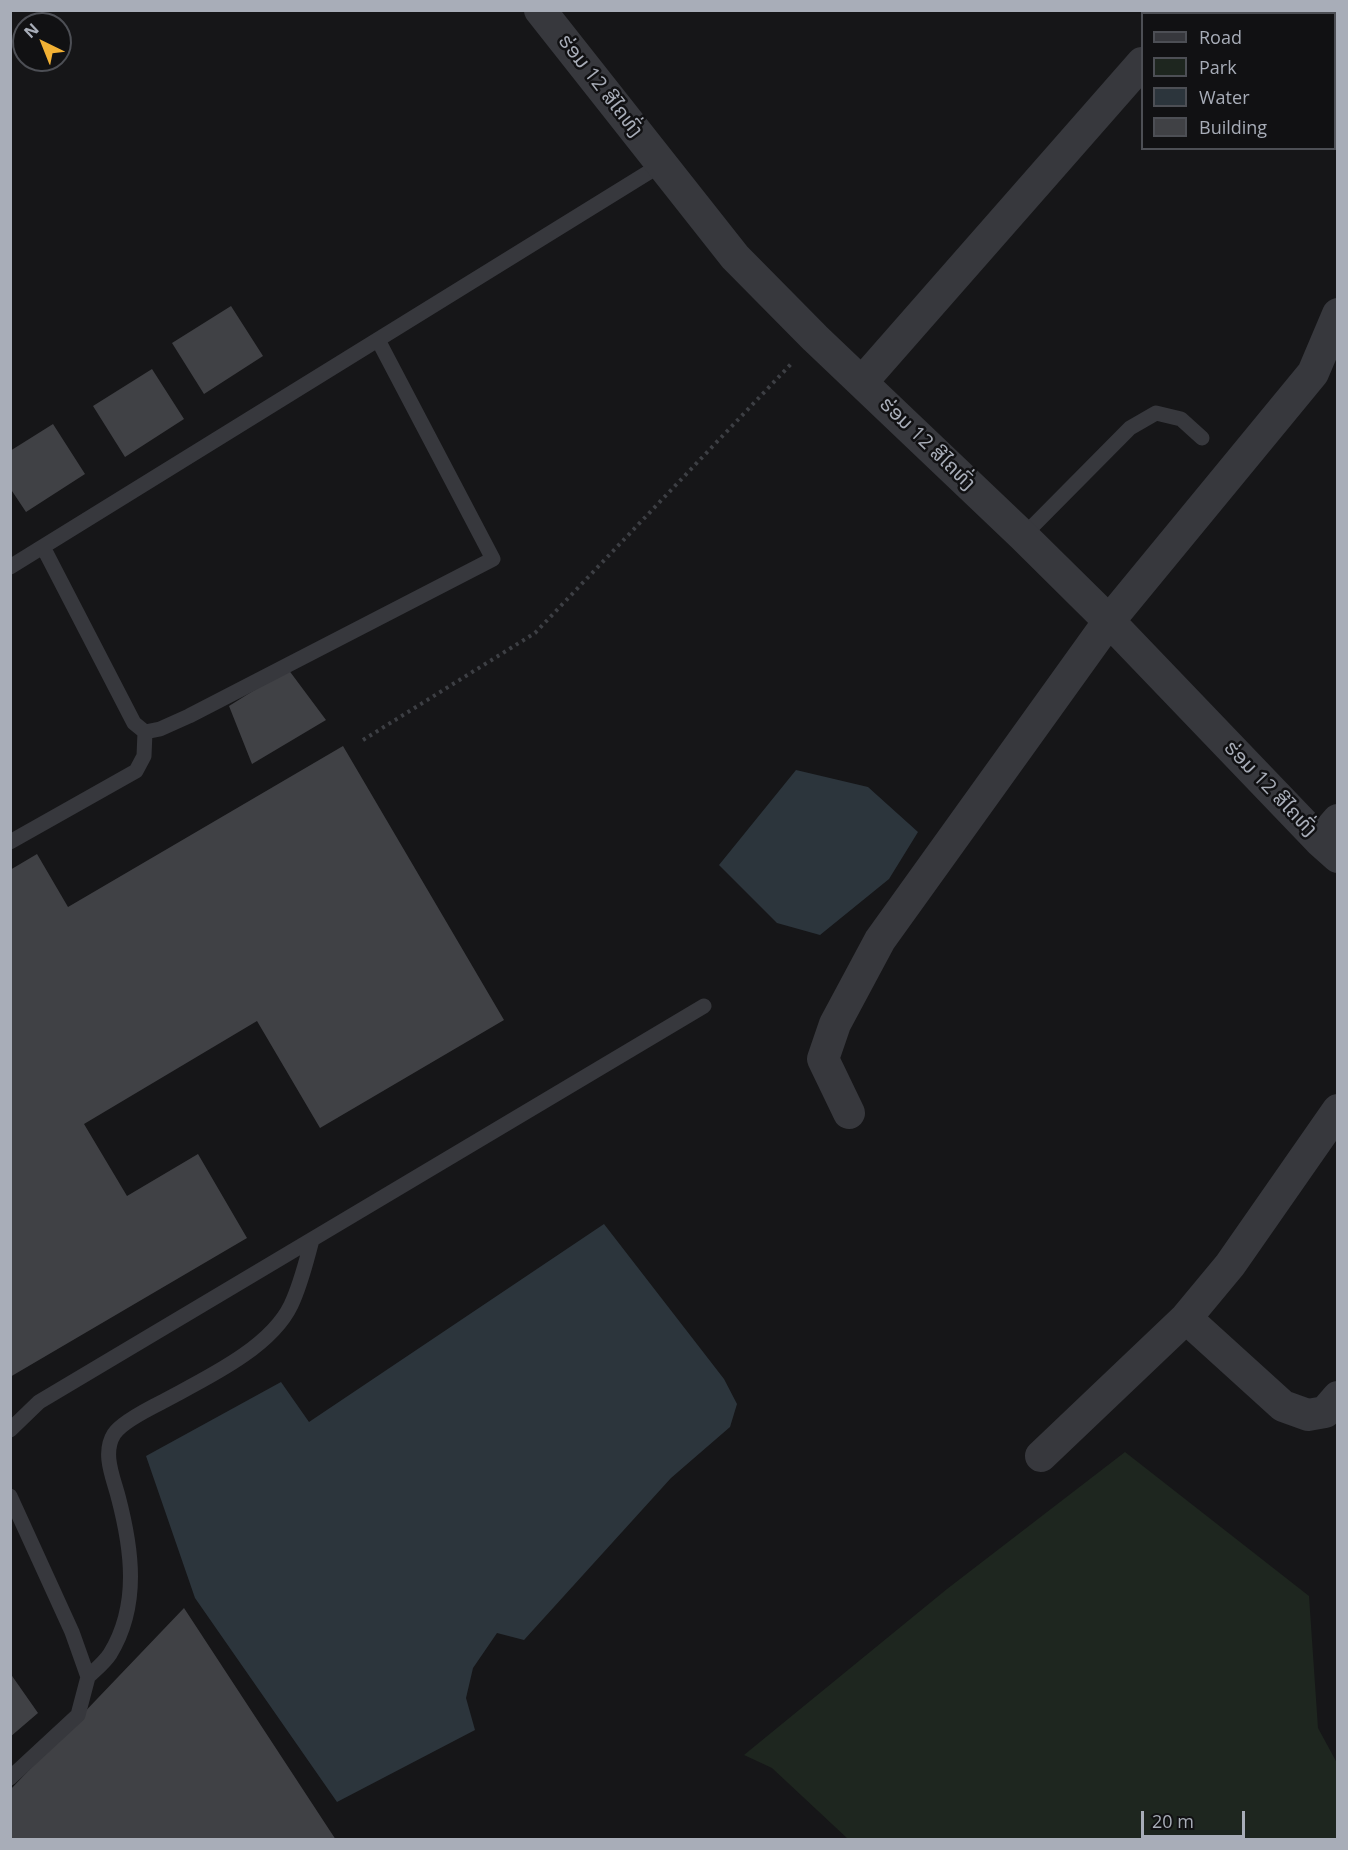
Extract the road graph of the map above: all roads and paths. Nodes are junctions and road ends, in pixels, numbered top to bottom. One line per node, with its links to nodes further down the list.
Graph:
1 (540, 10): 3 (street, ຮ່ອມ 12 ສີໄຄທົ່ງ)
2 (1141, 65): 7 (street)
3 (662, 164): 5 (street, ຮ່ອມ 12 ສີໄຄທົ່ງ); 6 (lane)
4 (1338, 314): 12 (street)
5 (815, 338): 7 (street, ຮ່ອມ 12 ສີໄຄທົ່ງ); 14 (path)
6 (378, 340): 10 (lane); 13 (lane)
7 (862, 382): 9 (street, ຮ່ອມ 12 ສີໄຄທົ່ງ)
8 (1202, 438): 9 (lane)
9 (1023, 536): 12 (street, ຮ່ອມ 12 ສີໄຄທົ່ງ)
10 (43, 547): 11 (lane); 13 (lane)
11 (10, 567)
12 (1108, 621): 15 (street, ຮ່ອມ 12 ສີໄຄທົ່ງ); 19 (street)
13 (145, 732): 16 (lane)
14 (363, 740)
15 (1332, 839)
16 (10, 842)
17 (704, 1006): 20 (lane)
18 (1338, 1110): 21 (street)
19 (849, 1113)
20 (312, 1240): 23 (lane); 26 (lane)
21 (1186, 1318): 22 (street); 24 (street)
22 (1338, 1396)
23 (10, 1430)
24 (1041, 1456)
25 (10, 1496): 26 (lane)
26 (88, 1677): 27 (lane)
27 (10, 1778)

